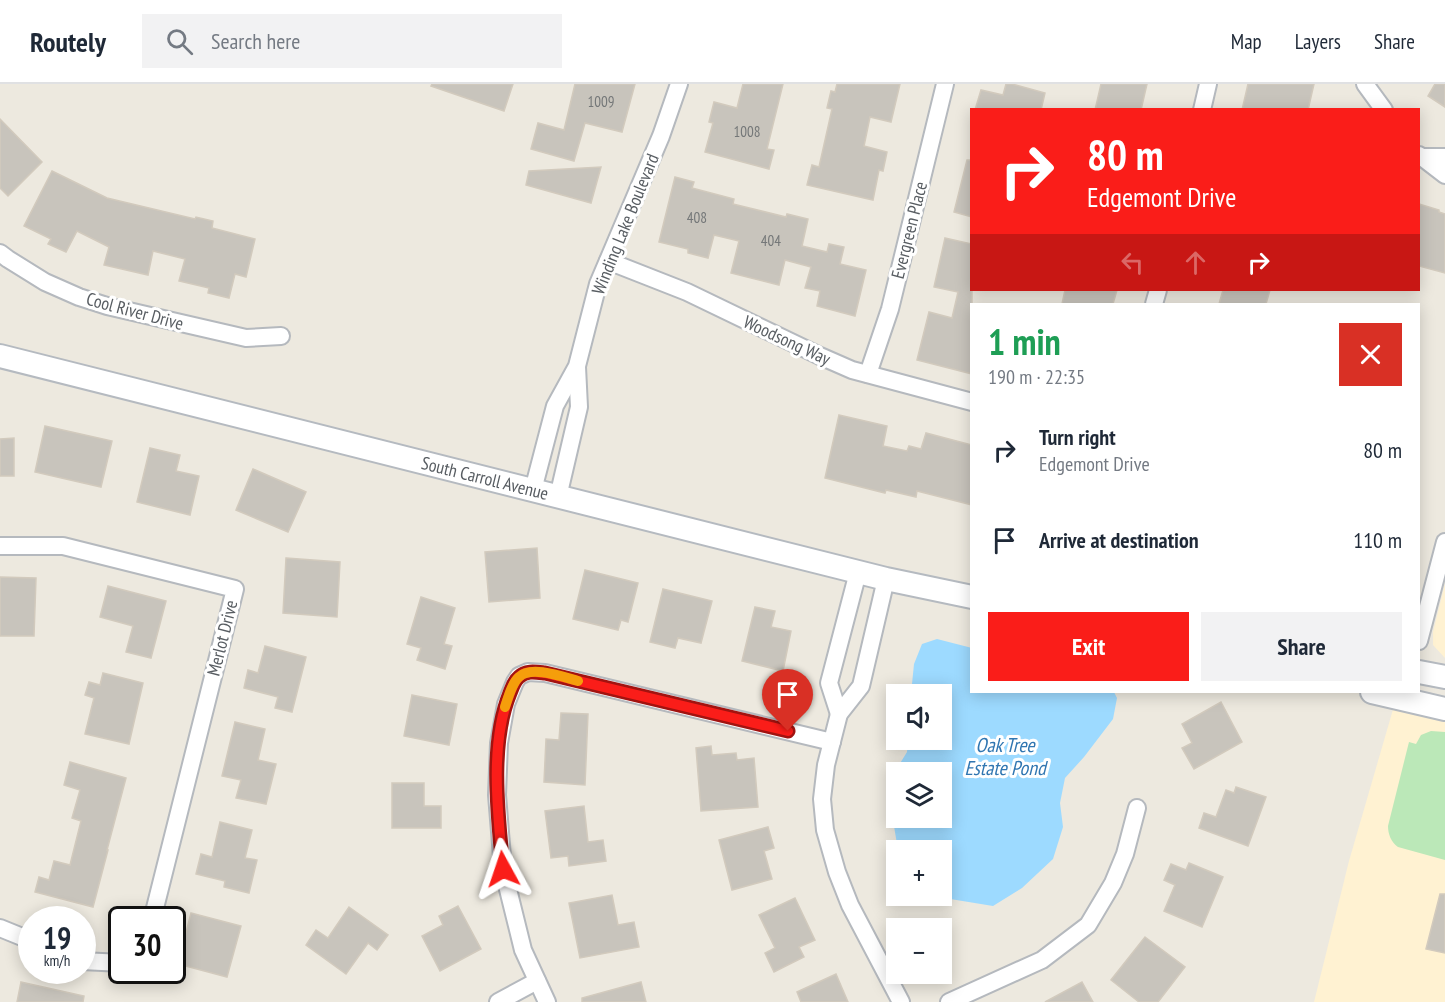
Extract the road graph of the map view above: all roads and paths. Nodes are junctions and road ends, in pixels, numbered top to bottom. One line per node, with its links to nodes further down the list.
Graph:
1 (679, 84): 11 (street, Winding Lake Boulevard)
2 (945, 84): 15 (street, Evergreen Place)
3 (1208, 84): 5 (street)
4 (1365, 84): 6 (street)
5 (1202, 108)
6 (1383, 108)
7 (1421, 156): 8 (street); 9 (street)
8 (1445, 157)
9 (1445, 175)
10 (0, 253): 12 (street, Cool River Drive)
11 (608, 261): 14 (street, Winding Lake Boulevard); 15 (street, Woodsong Way)
12 (281, 336)
13 (0, 356): 17 (main road, South Carroll Avenue)
14 (577, 366): 17 (street, Winding Lake Boulevard); 18 (street, Winding Lake Boulevard)
15 (868, 374): 16 (street, Woodsong Way)
16 (970, 401)
17 (533, 490): 18 (main road, South Carroll Avenue)
18 (558, 497): 21 (main road, South Carroll Avenue)
19 (1445, 542): 24 (street)
20 (0, 546): 33 (street, Merlot Drive)
21 (858, 572): 22 (main road, South Carroll Avenue); 30 (street)
22 (886, 579): 23 (main road, South Carroll Avenue); 30 (street)
23 (970, 597)
24 (1420, 637)
25 (1420, 672): 26 (main road)
26 (1445, 677)
27 (1383, 693): 28 (main road)
28 (1405, 695): 29 (main road)
29 (1445, 709)
30 (839, 714): 31 (street)
31 (832, 742): 36 (street); 39 (street)
32 (1137, 808): 40 (street)
33 (155, 906)
34 (0, 928): 35 (street)
35 (18, 935)
36 (537, 981): 37 (street); 38 (street)
37 (498, 1002)
38 (547, 1002)
39 (901, 1002)
40 (948, 1002)

